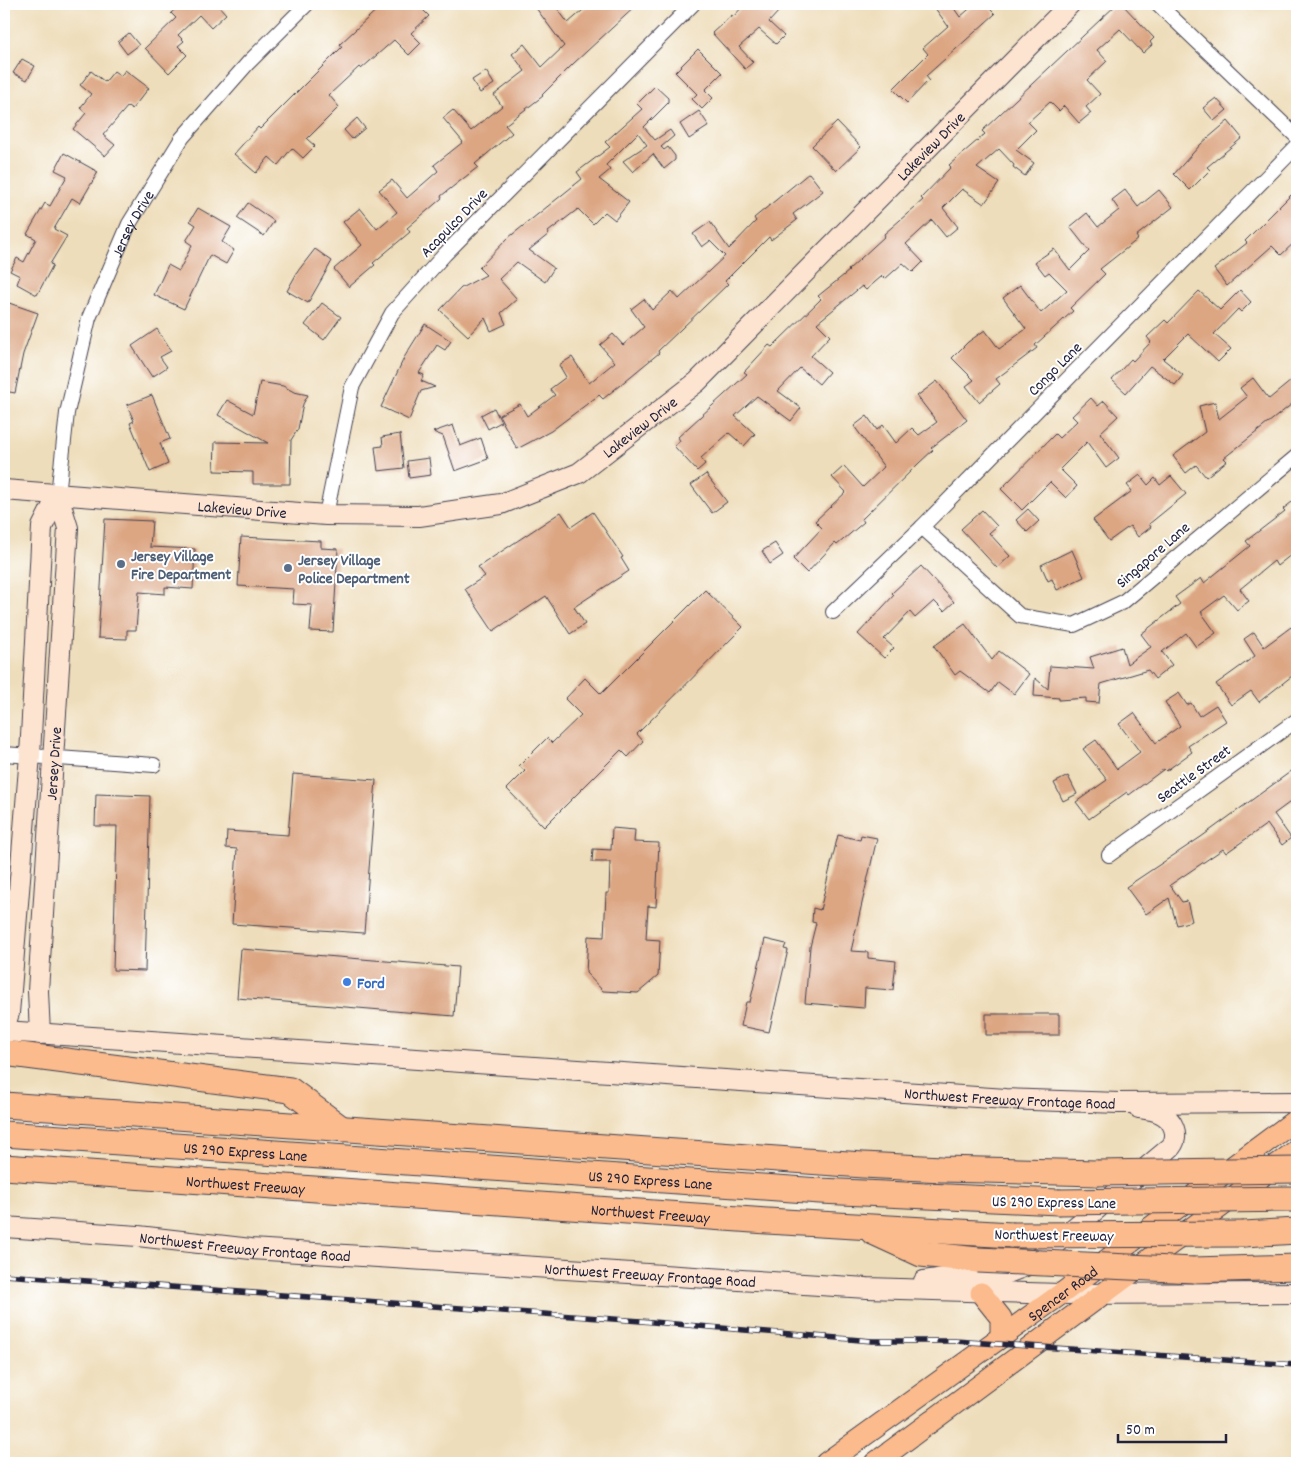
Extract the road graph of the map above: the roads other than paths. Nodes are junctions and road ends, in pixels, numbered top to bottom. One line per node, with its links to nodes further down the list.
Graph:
1 (306, 4): 9 (street, Jersey Drive)
2 (693, 4): 10 (street, Acapulco Drive)
3 (1070, 4): 10 (main road, Lakeview Drive)
4 (1158, 4): 5 (street)
5 (1297, 137)
6 (1297, 146): 11 (street, Congo Lane)
7 (1297, 456): 11 (street, Singapore Lane)
8 (4, 490): 9 (main road, Lakeview Drive)
9 (58, 495): 10 (main road, Lakeview Drive); 15 (main road, Jersey Drive); 16 (main road, Jersey Drive)
10 (326, 516)
11 (922, 527): 12 (street, Congo Lane)
12 (833, 612)
13 (1297, 720): 18 (street, Seattle Street)
14 (4, 754): 15 (street)
15 (30, 755): 16 (street); 19 (main road, Jersey Drive)
16 (52, 757): 17 (street); 20 (main road, Jersey Drive)
17 (154, 765)
18 (1109, 855)
19 (4, 1030): 20 (main road, Northwest Freeway Frontage Road)
20 (40, 1034): 23 (main road, Northwest Freeway Frontage Road)
21 (4, 1052): 26 (highway)
22 (1297, 1102): 23 (main road, Northwest Freeway Frontage Road)
23 (1118, 1103): 38 (main road)
24 (4, 1105): 26 (highway)
25 (1297, 1119): 40 (main road, Spencer Road)
26 (342, 1129): 30 (highway, bridge)
27 (4, 1134): 33 (highway, US 290 Express Lane, bridge)
28 (1297, 1150): 41 (main road, Spencer Road)
29 (4, 1167): 31 (highway, Northwest Freeway)
30 (1297, 1170)
31 (61, 1171): 32 (highway); 35 (highway, Northwest Freeway)
32 (4, 1184)
33 (1295, 1199)
34 (4, 1227): 38 (main road, Northwest Freeway Frontage Road)
35 (862, 1227): 36 (highway, Northwest Freeway, bridge); 37 (highway, bridge)
36 (1297, 1231)
37 (1297, 1267)
38 (867, 1288): 39 (main road, Northwest Freeway Frontage Road)
39 (981, 1292): 40 (main road, Northwest Freeway Frontage Road); 43 (main road)
40 (1061, 1294): 41 (main road, Northwest Freeway Frontage Road); 43 (main road, Spencer Road)
41 (1103, 1294): 42 (main road, Northwest Freeway Frontage Road); 45 (main road, Spencer Road)
42 (1297, 1294)
43 (1001, 1337): 44 (main road, Spencer Road)
44 (826, 1463)
45 (875, 1463)

